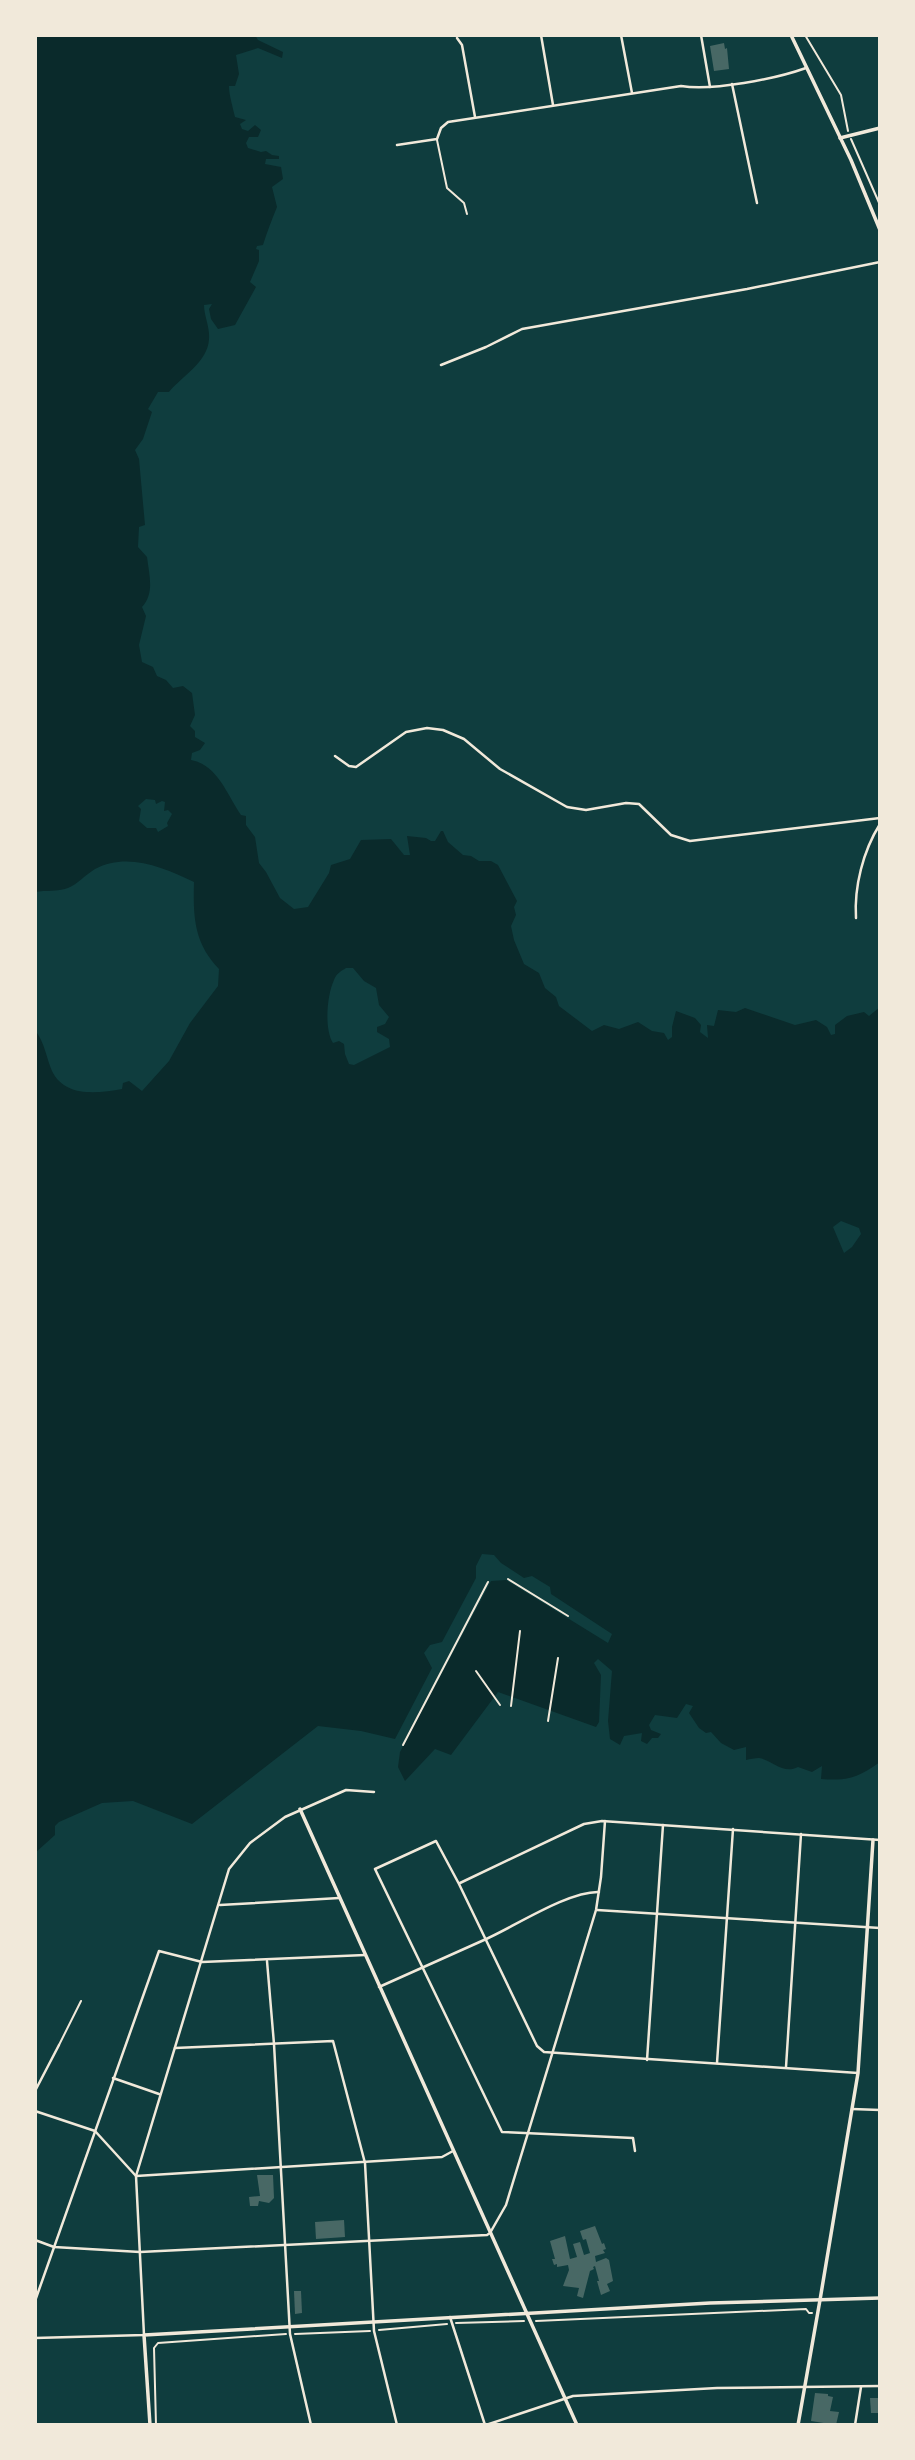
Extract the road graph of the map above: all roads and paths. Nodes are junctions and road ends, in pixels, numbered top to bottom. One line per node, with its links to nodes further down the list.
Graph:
1 (541, 35): 11 (street)
2 (621, 35): 10 (street)
3 (701, 35): 9 (street)
4 (791, 35): 7 (street)
5 (805, 35): 14 (path)
6 (457, 38): 12 (street)
7 (806, 68): 8 (street); 15 (street)
8 (732, 84): 9 (street); 18 (street)
9 (710, 87): 10 (street)
10 (632, 93): 11 (street)
11 (553, 106): 12 (street)
12 (475, 117): 16 (street)
13 (880, 128): 14 (street)
14 (849, 134): 15 (street); 19 (path)
15 (840, 138): 21 (street)
16 (437, 139): 17 (street); 20 (lane)
17 (397, 145)
18 (757, 203)
19 (880, 205)
20 (467, 214)
21 (880, 230)
22 (880, 262): 23 (street)
23 (441, 365)
24 (335, 755): 25 (street)
25 (880, 818)
26 (880, 824): 27 (street)
27 (856, 918)
28 (508, 1579): 30 (path)
29 (488, 1582): 37 (path)
30 (568, 1616)
31 (520, 1631): 35 (path)
32 (558, 1658): 36 (path)
33 (476, 1671): 34 (path)
34 (500, 1705)
35 (511, 1706)
36 (548, 1721)
37 (403, 1745)
38 (373, 1792): 39 (street)
39 (300, 1810): 48 (street); 49 (street)
40 (605, 1821): 41 (street); 46 (street); 47 (street)
41 (663, 1825): 42 (street); 51 (street)
42 (733, 1829): 43 (street); 52 (street)
43 (801, 1834): 44 (street); 53 (street)
44 (873, 1840): 45 (street); 54 (street)
45 (880, 1840)
46 (459, 1884): 56 (street); 60 (street)
47 (600, 1892): 50 (street); 56 (street)
48 (339, 1898): 49 (street); 57 (street)
49 (219, 1905): 59 (street)
50 (596, 1910): 51 (street); 66 (street)
51 (657, 1914): 52 (street); 67 (street)
52 (726, 1918): 53 (street); 68 (street)
53 (796, 1922): 54 (street); 69 (street)
54 (868, 1927): 55 (street); 70 (street)
55 (880, 1928)
56 (486, 1940): 60 (street); 66 (street)
57 (365, 1955): 58 (street); 61 (street)
58 (267, 1961): 59 (street); 63 (street)
59 (202, 1962): 65 (street); 71 (street)
60 (423, 1968): 61 (street); 78 (street)
61 (379, 1987): 79 (street)
62 (82, 2001): 64 (lane)
63 (274, 2043): 65 (street); 81 (street); 82 (street)
64 (59, 2045): 72 (street)
65 (175, 2048): 73 (street)
66 (552, 2053): 67 (street); 78 (street)
67 (648, 2060): 68 (street)
68 (717, 2063): 69 (street)
69 (786, 2067): 70 (street)
70 (858, 2073): 74 (street)
71 (113, 2078): 73 (street); 77 (street)
72 (35, 2091)
73 (159, 2094): 83 (street)
74 (852, 2109): 75 (street); 91 (street)
75 (880, 2110)
76 (35, 2111): 77 (street)
77 (95, 2131): 83 (street); 88 (street)
78 (527, 2133): 80 (street); 84 (street)
79 (453, 2151): 81 (street); 84 (street)
80 (635, 2151)
81 (365, 2163): 82 (street); 86 (street)
82 (281, 2169): 83 (street); 87 (street)
83 (136, 2176): 89 (street)
84 (490, 2233): 86 (street); 94 (street)
85 (35, 2240): 88 (street)
86 (368, 2240): 87 (street); 97 (street)
87 (285, 2245): 89 (street); 99 (street)
88 (54, 2247): 89 (street); 92 (street)
89 (140, 2252): 102 (street)
90 (880, 2298): 91 (street)
91 (820, 2300): 93 (street); 94 (street)
92 (35, 2301)
93 (817, 2312): 96 (path); 106 (street)
94 (527, 2314): 95 (street); 96 (street)
95 (450, 2317): 97 (street); 98 (street)
96 (531, 2321): 98 (path); 107 (street)
97 (373, 2322): 99 (street); 100 (street)
98 (451, 2324): 100 (path); 112 (street)
99 (290, 2327): 101 (street); 102 (street)
100 (374, 2331): 101 (path); 111 (street)
101 (290, 2334): 109 (path); 110 (street)
102 (144, 2335): 103 (street); 108 (street)
103 (35, 2338)
104 (880, 2386): 105 (street)
105 (861, 2387): 106 (street); 115 (street)
106 (805, 2388): 107 (street); 114 (street)
107 (565, 2399): 112 (street); 113 (street)
108 (150, 2425)
109 (156, 2425)
110 (311, 2425)
111 (397, 2425)
112 (485, 2425)
113 (577, 2425)
114 (798, 2425)
115 (855, 2425)

